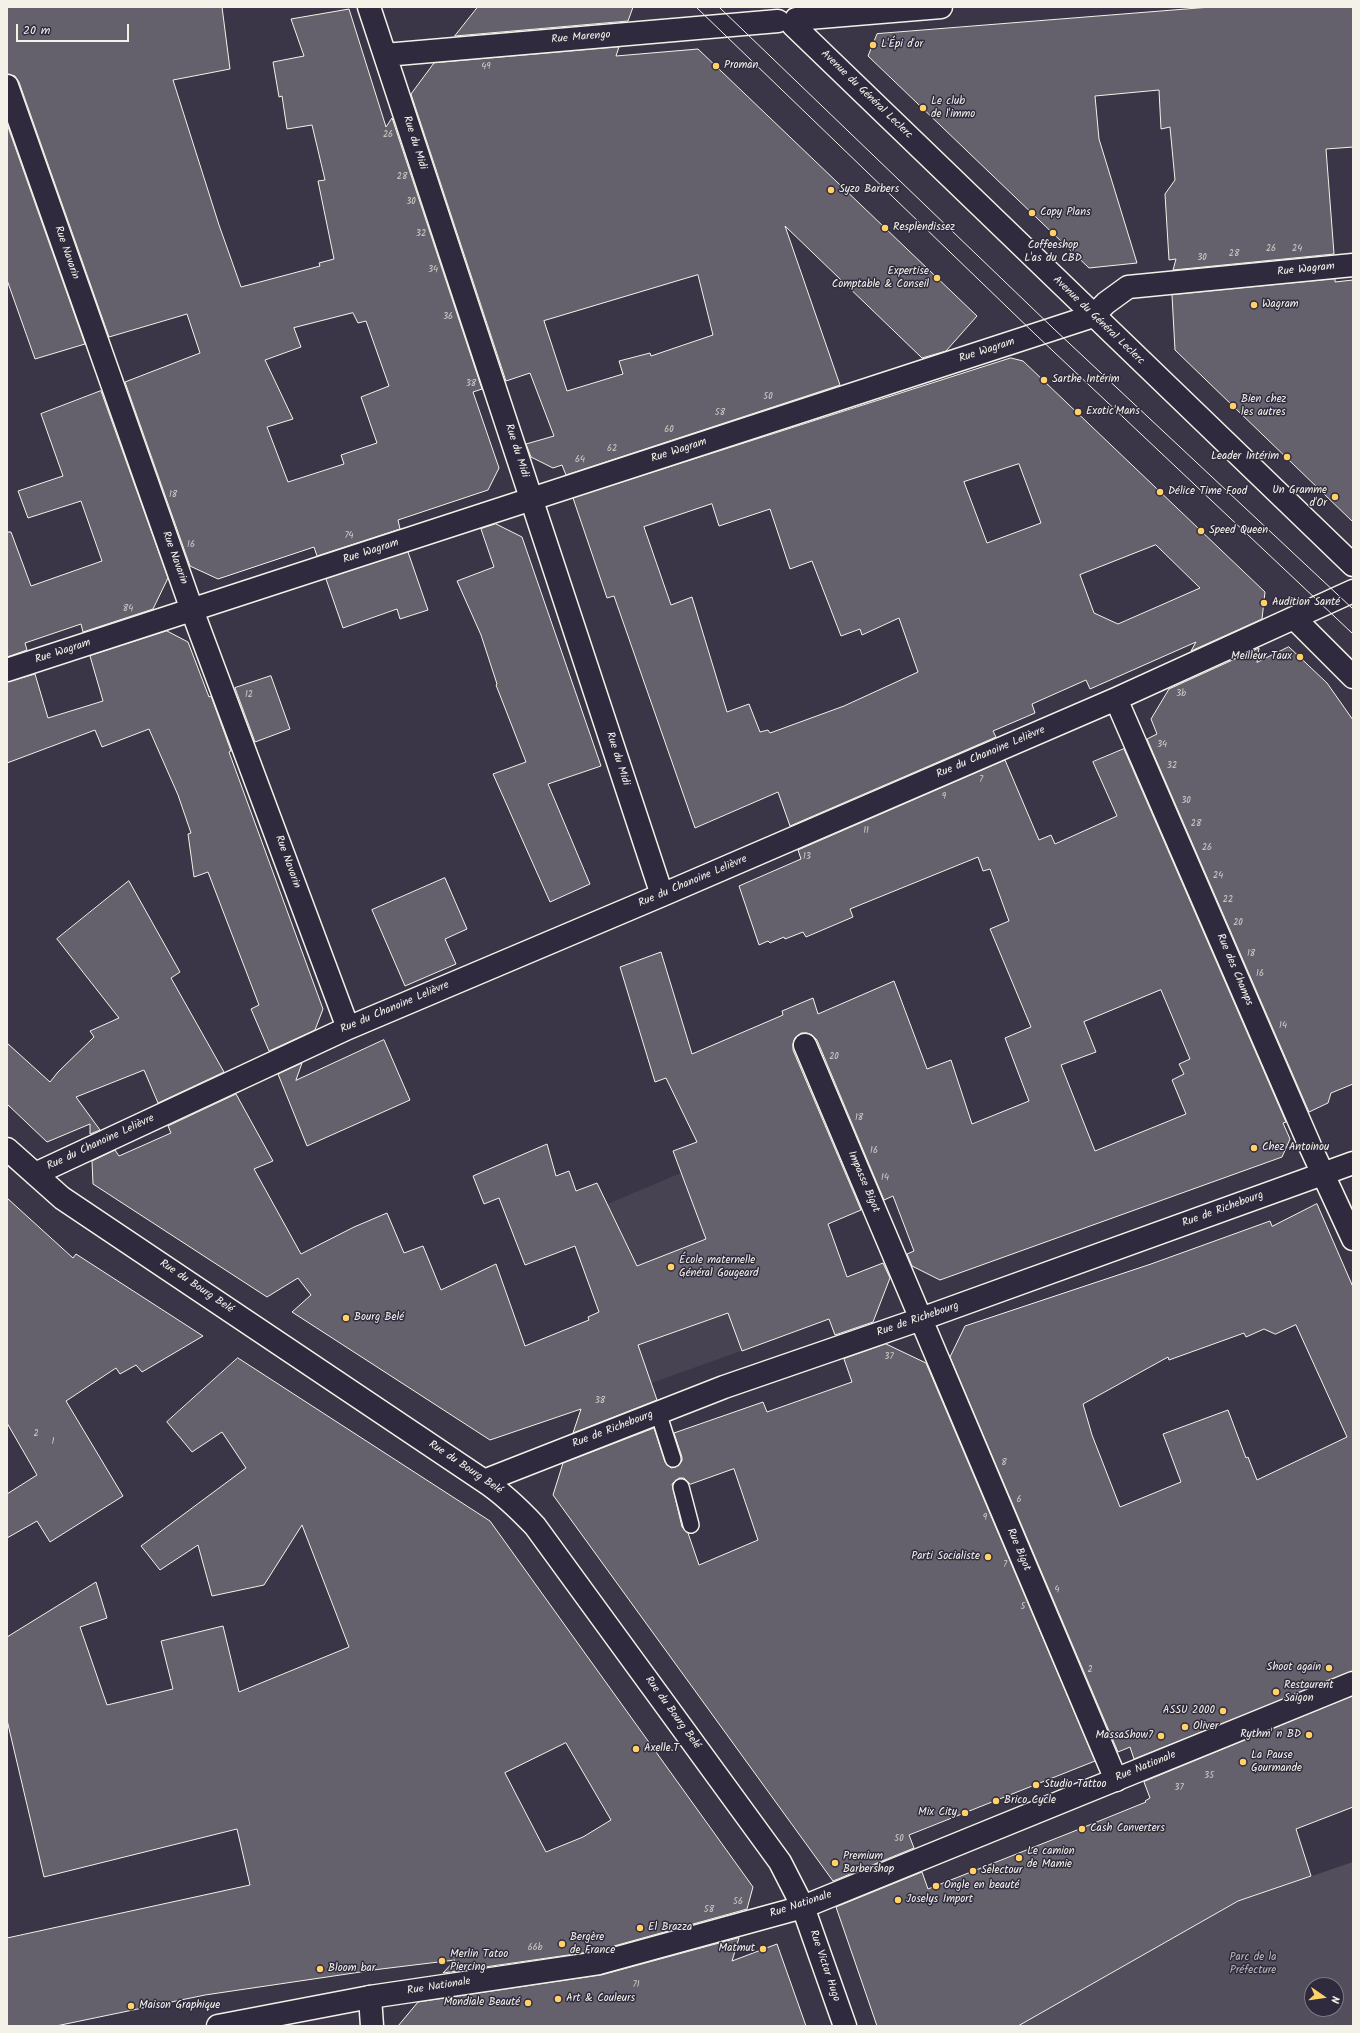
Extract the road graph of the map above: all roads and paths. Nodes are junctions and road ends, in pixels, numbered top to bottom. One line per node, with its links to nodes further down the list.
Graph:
1 (369, 7): 4 (street, Rue du Midi)
2 (941, 7): 3 (street, Rue Marengo)
3 (785, 17): 4 (street, Rue Marengo); 7 (street, Avenue du Général Leclerc)
4 (385, 55): 8 (street, Rue du Midi)
5 (7, 86): 11 (street, Rue Navarin)
6 (1353, 265): 7 (street, Rue Wagram)
7 (1093, 316): 8 (street, Rue Wagram); 9 (street, Avenue du Général Leclerc)
8 (532, 499): 11 (street, Rue Wagram); 16 (street, Rue du Midi)
9 (1353, 565)
10 (1353, 590): 12 (street, Rue du Chanoine Lelièvre)
11 (192, 610): 13 (street, Rue Wagram); 17 (street, Rue Navarin)
12 (1294, 618): 14 (street); 15 (street, Rue du Chanoine Lelièvre)
13 (7, 670)
14 (1353, 677)
15 (1116, 699): 16 (street, Rue du Chanoine Lelièvre); 21 (street, Rue des Champs)
16 (662, 895): 17 (street, Rue du Chanoine Lelièvre)
17 (348, 1028): 22 (street, Rue du Chanoine Lelièvre)
18 (805, 1045): 24 (street, Impasse Bigot)
19 (7, 1149): 22 (street, Rue du Bourg Belé)
20 (1353, 1163): 21 (street, Rue de Richebourg)
21 (1323, 1173): 23 (street, Rue des Champs); 24 (street, Rue de Richebourg)
22 (34, 1174): 27 (street, Rue du Bourg Belé)
23 (1353, 1239)
24 (921, 1319): 25 (street, Rue de Richebourg); 31 (street, Rue Bigot)
25 (658, 1412): 26 (lane); 27 (street, Rue de Richebourg)
26 (673, 1458)
27 (484, 1480): 32 (street, Rue du Bourg Belé)
28 (681, 1488): 29 (lane)
29 (691, 1525)
30 (1353, 1683): 31 (street, Rue Nationale)
31 (1116, 1780): 32 (street, Rue Nationale)
32 (803, 1907): 33 (street, Rue Nationale); 36 (street, Rue Victor Hugo)
33 (370, 1997): 34 (street, Rue Nationale); 35 (street)
34 (218, 2026)
35 (372, 2026)
36 (845, 2026)

